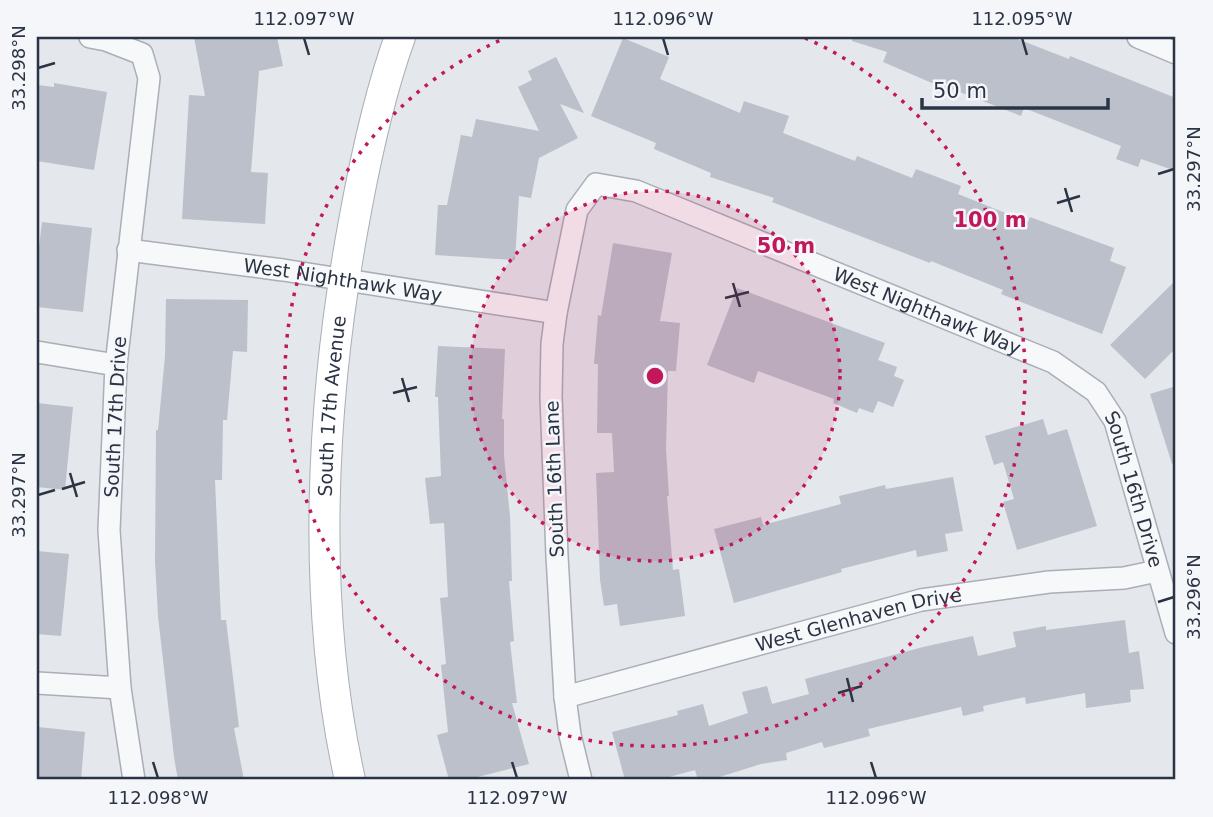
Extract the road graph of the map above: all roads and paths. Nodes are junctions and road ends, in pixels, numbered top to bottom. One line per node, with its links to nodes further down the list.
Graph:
1 (90, 37): 6 (street, South 17th Drive)
2 (400, 37): 7 (main road, South 17th Avenue)
3 (1138, 37): 4 (street)
4 (1176, 52)
5 (596, 184): 8 (street, South 16th Lane); 11 (street, West Nighthawk Way)
6 (128, 250): 7 (street, West Nighthawk Way); 10 (street, South 17th Drive)
7 (343, 279): 8 (street, West Nighthawk Way); 18 (main road, South 17th Avenue)
8 (556, 313): 16 (street, South 16th Lane)
9 (37, 352): 10 (street)
10 (116, 365): 15 (street, South 17th Drive)
11 (1096, 392): 12 (street, South 16th Drive)
12 (1157, 571): 13 (street, South 16th Drive); 16 (street, West Glenhaven Drive)
13 (1176, 634)
14 (37, 683): 15 (street)
15 (120, 688): 17 (street, South 17th Drive)
16 (565, 697): 19 (street, South 16th Lane)
17 (134, 780)
18 (350, 780)
19 (581, 780)

